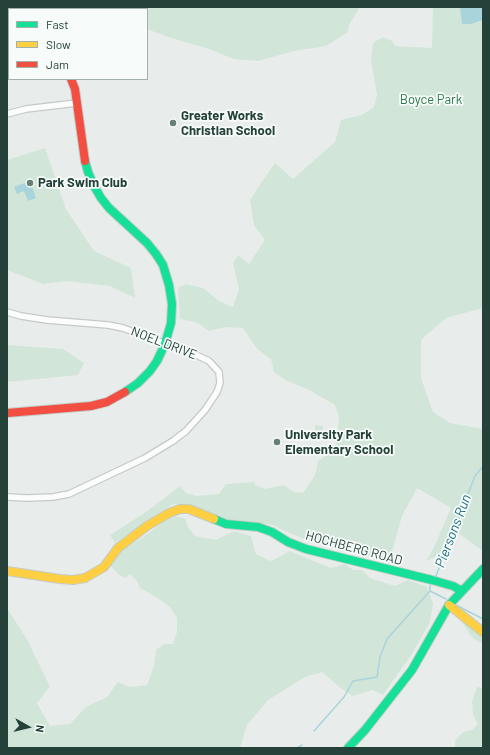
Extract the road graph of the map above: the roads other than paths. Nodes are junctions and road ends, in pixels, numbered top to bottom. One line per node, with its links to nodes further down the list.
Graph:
1 (71, 80): 2 (street)
2 (77, 103): 3 (street); 5 (street)
3 (7, 114)
4 (7, 312): 5 (street, NOEL DRIVE)
5 (165, 344): 6 (street); 7 (street, NOEL DRIVE)
6 (7, 413)
7 (7, 496)
8 (483, 569): 10 (street)
9 (7, 571): 10 (street, HOCHBERG ROAD)
10 (462, 591): 11 (street)
11 (449, 605): 12 (street); 13 (street)
12 (483, 632)
13 (348, 748)

